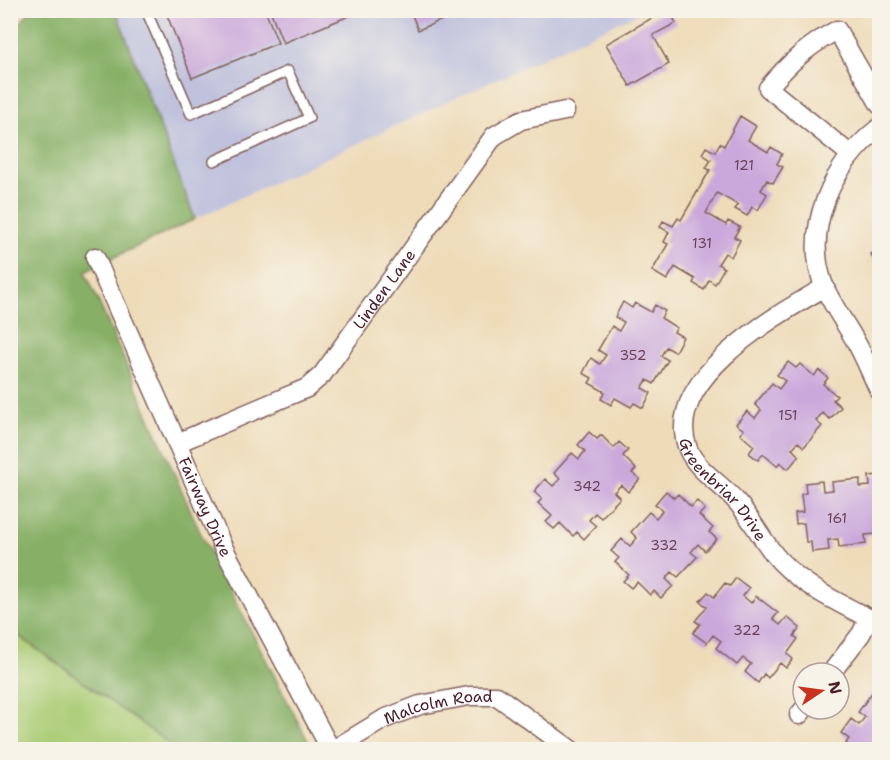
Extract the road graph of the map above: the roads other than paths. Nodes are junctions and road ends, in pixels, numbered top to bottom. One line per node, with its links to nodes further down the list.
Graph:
1 (146, 10): 6 (lane)
2 (879, 105): 5 (street)
3 (566, 111): 10 (street, Linden Lane)
4 (879, 127): 5 (street)
5 (851, 155): 8 (street)
6 (214, 161)
7 (95, 257): 10 (street, Fairway Drive)
8 (825, 287): 9 (street); 11 (street, Greenbriar Drive)
9 (879, 392)
10 (177, 443): 13 (street, Fairway Drive)
11 (874, 621): 12 (street)
12 (840, 661)
13 (332, 750): 14 (street, Malcolm Road)
14 (572, 750)

